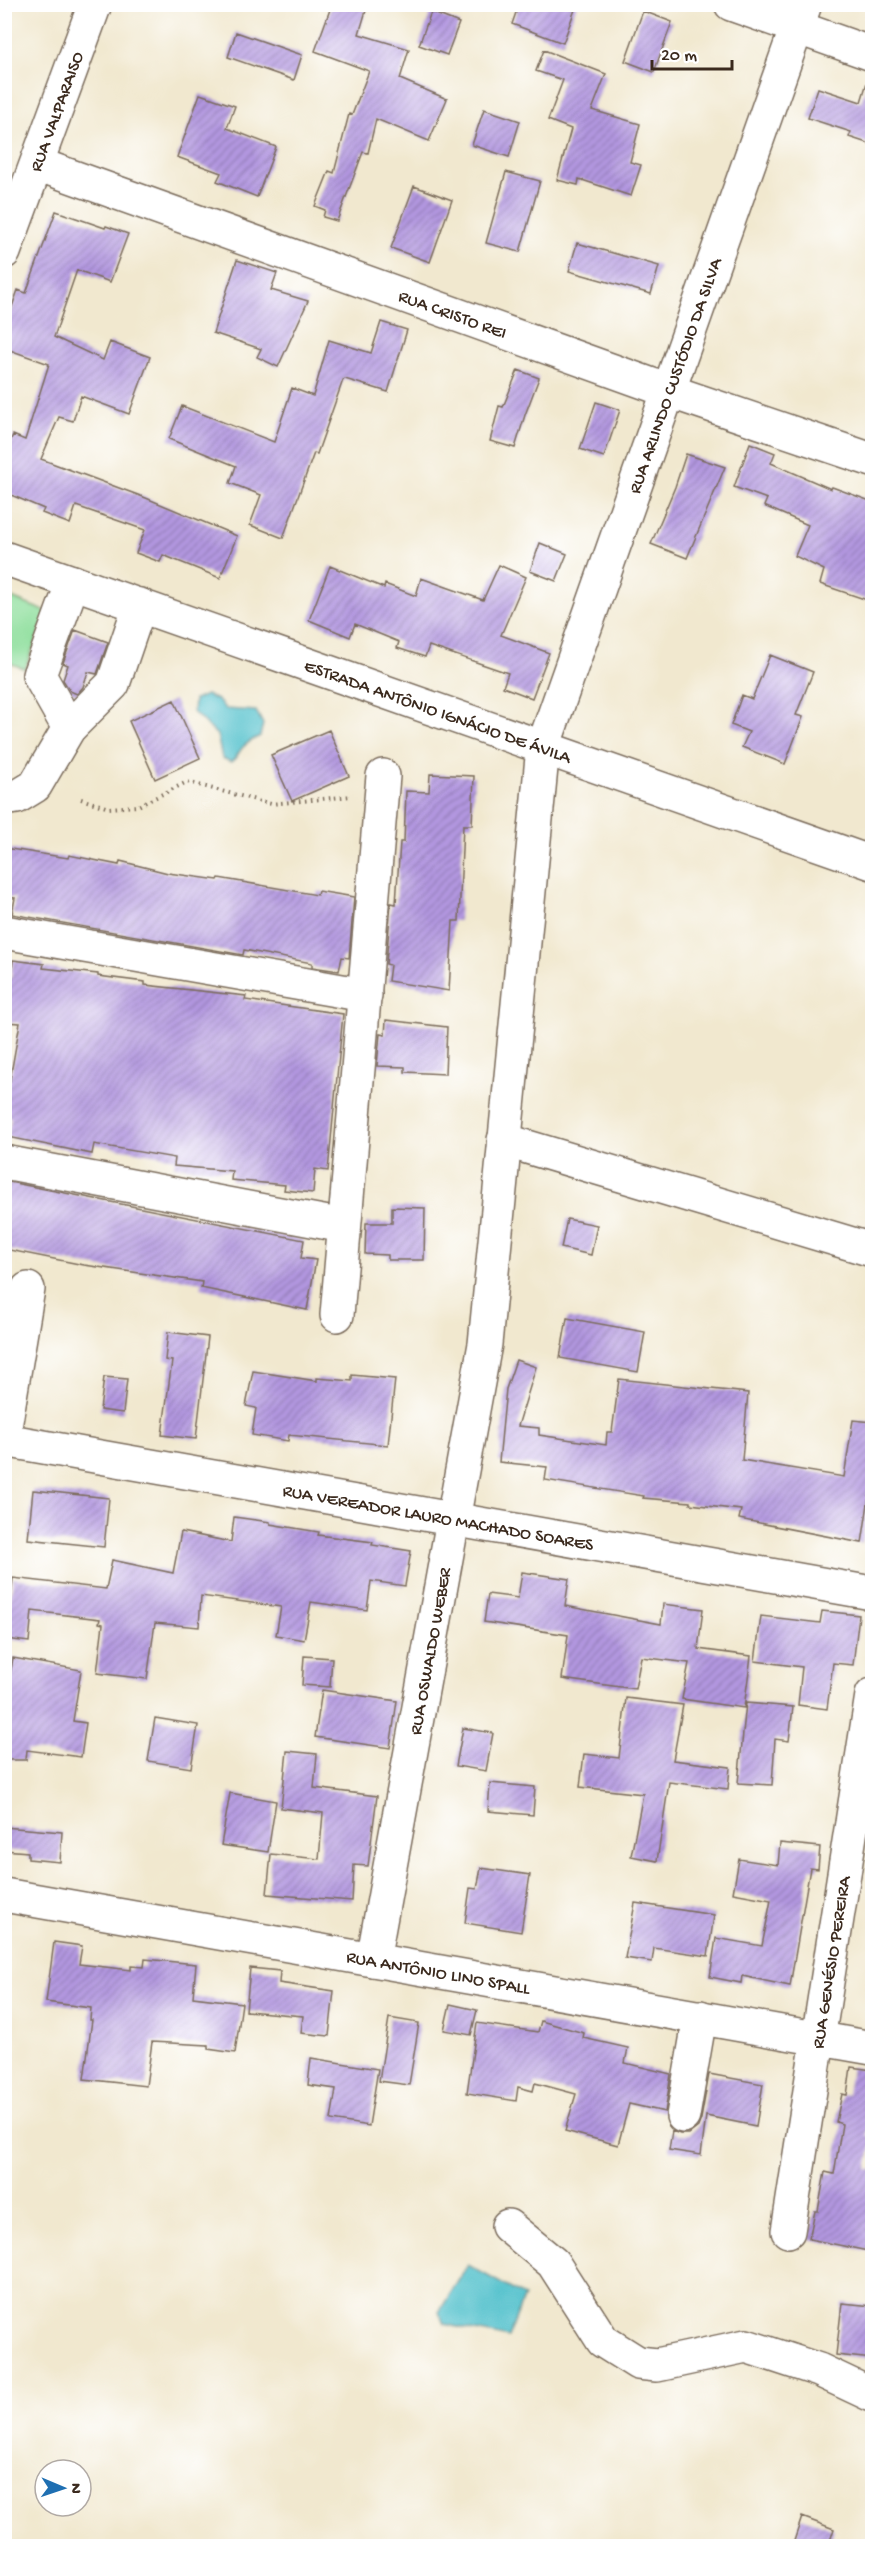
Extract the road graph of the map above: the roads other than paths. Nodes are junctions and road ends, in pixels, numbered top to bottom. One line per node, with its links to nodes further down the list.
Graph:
1 (95, 4): 5 (street, RUA VALPARAISO)
2 (730, 4): 3 (street)
3 (801, 16): 4 (street); 7 (street, RUA ARLINDO CUSTÓDIO DA SILVA)
4 (873, 54)
5 (37, 164): 6 (street, RUA VALPARAISO); 7 (street, RUA CRISTO REI)
6 (4, 252)
7 (669, 391): 8 (street, RUA CRISTO REI); 13 (street, RUA ARLINDO CUSTÓDIO DA SILVA)
8 (873, 460)
9 (4, 558): 10 (street, ESTRADA ANTÔNIO IGNÁCIO DE ÁVILA)
10 (73, 582): 11 (street, ESTRADA ANTÔNIO IGNÁCIO DE ÁVILA); 12 (street)
11 (140, 605): 12 (street); 13 (street, ESTRADA ANTÔNIO IGNÁCIO DE ÁVILA)
12 (69, 728): 15 (street)
13 (543, 747): 16 (street, ESTRADA ANTÔNIO IGNÁCIO DE ÁVILA); 19 (street, RUA ARLINDO CUSTÓDIO DA SILVA)
14 (383, 784): 18 (street)
15 (4, 799)
16 (873, 863)
17 (4, 932): 18 (street)
18 (365, 995): 21 (street)
19 (504, 1140): 22 (street); 27 (street, RUA OSWALDO WEBER)
20 (4, 1162): 21 (street)
21 (344, 1226): 24 (street)
22 (873, 1250)
23 (28, 1289): 25 (street)
24 (337, 1315)
25 (4, 1433)
26 (4, 1440): 27 (street, RUA VEREADOR LAURO MACHADO SOARES)
27 (452, 1519): 28 (street, RUA VEREADOR LAURO MACHADO SOARES); 31 (street, RUA OSWALDO WEBER)
28 (873, 1593)
29 (873, 1695): 33 (street, RUA GENÉSIO PEREIRA)
30 (4, 1895): 31 (street, RUA ANTÔNIO LINO SPALL)
31 (373, 1960): 32 (street, RUA ANTÔNIO LINO SPALL)
32 (700, 2017): 33 (street, RUA ANTÔNIO LINO SPALL); 35 (street)
33 (819, 2038): 34 (street, RUA ANTÔNIO LINO SPALL); 37 (street, RUA GENÉSIO PEREIRA)
34 (873, 2048)
35 (683, 2116)
36 (508, 2226): 38 (street)
37 (788, 2230)
38 (873, 2395)

